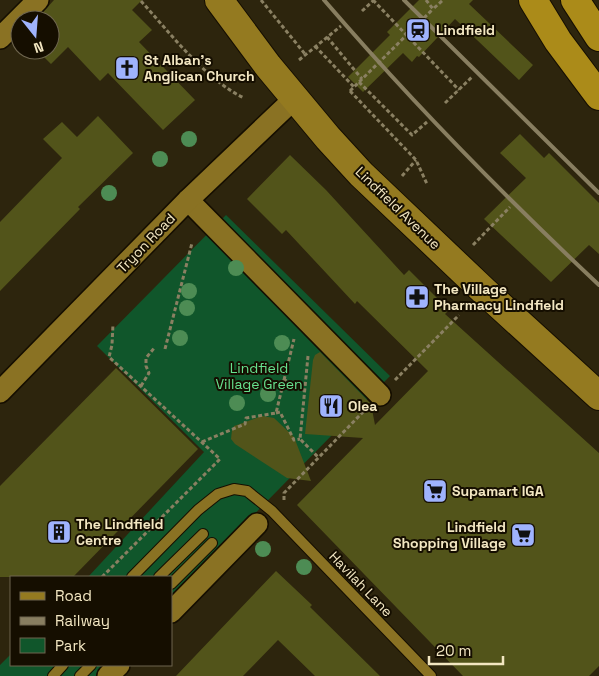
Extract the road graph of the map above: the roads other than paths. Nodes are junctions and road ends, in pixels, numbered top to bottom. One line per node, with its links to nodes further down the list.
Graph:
1 (38, 0): 6 (street)
2 (219, 0): 8 (street, Lindfield Avenue)
3 (533, 0): 7 (highway)
4 (575, 0): 5 (highway)
5 (599, 37)
6 (0, 38)
7 (599, 96)
8 (295, 98): 9 (street, Tryon Road); 12 (street, Lindfield Avenue)
9 (188, 200): 10 (street, Tryon Road); 11 (street)
10 (0, 392)
11 (380, 395)
12 (599, 396)
13 (264, 518): 16 (lane, Havilah Lane); 19 (street); 26 (lane, Havilah Lane)
14 (203, 534): 17 (lane)
15 (212, 543): 18 (lane)
16 (133, 576)
17 (160, 576)
18 (172, 583)
19 (172, 611)
20 (61, 666): 23 (lane)
21 (91, 666): 24 (lane)
22 (118, 666): 25 (street)
23 (53, 676)
24 (80, 676)
25 (108, 676)
26 (432, 676)

